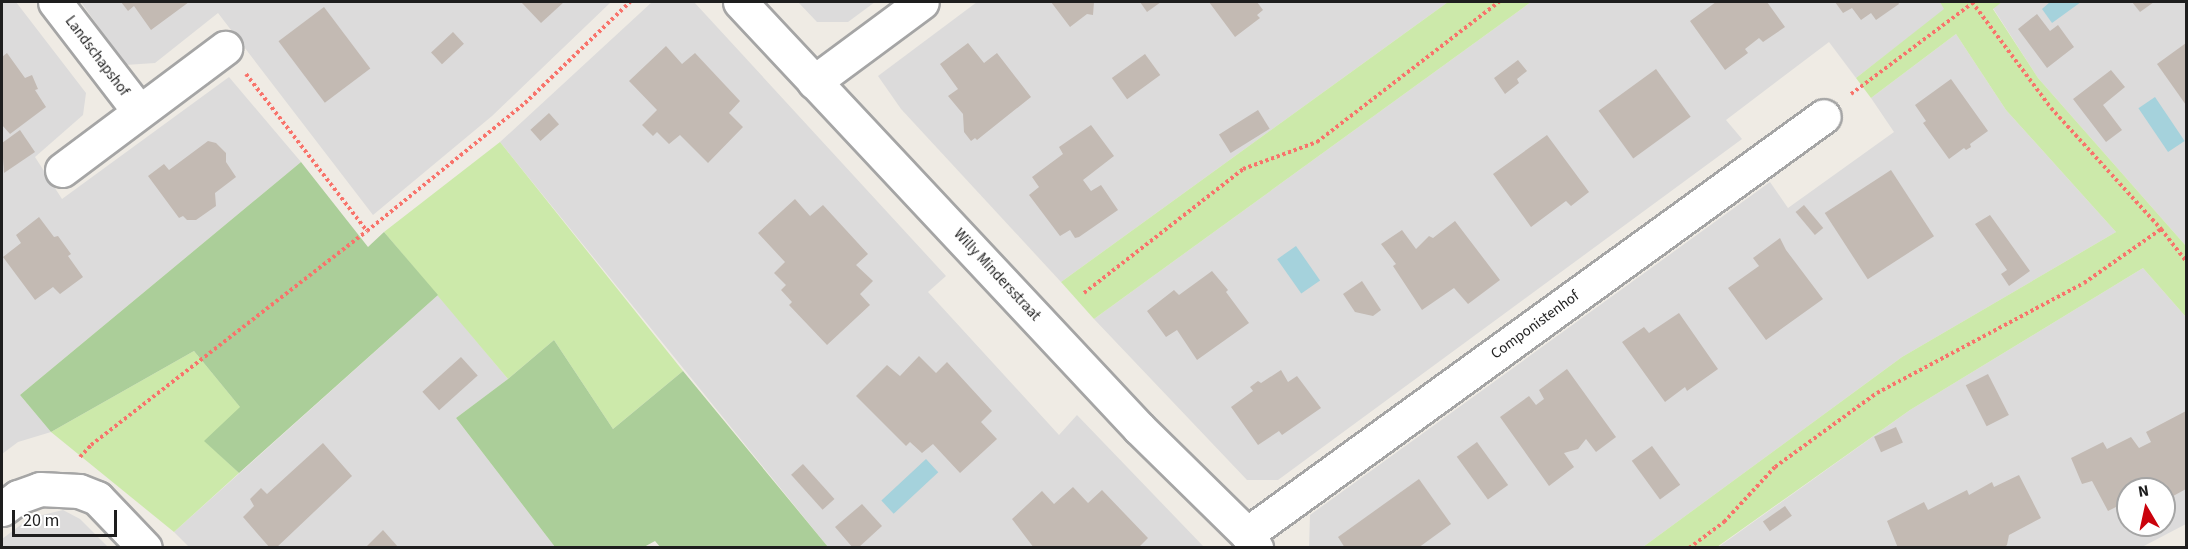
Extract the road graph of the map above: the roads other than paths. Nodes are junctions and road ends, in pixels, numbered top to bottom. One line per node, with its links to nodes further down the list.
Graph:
1 (55, 2): 6 (street, Landschapshof)
2 (740, 2): 5 (street, Willy Mindersstraat)
3 (922, 2): 5 (street)
4 (232, 57): 6 (street, Landschapshof)
5 (814, 82): 10 (street, Willy Mindersstraat)
6 (139, 111): 8 (street, Landschapshof)
7 (1824, 116): 10 (street, Componistenhof)
8 (62, 170)
9 (2, 509): 11 (street)
10 (1252, 541)
11 (145, 548)

